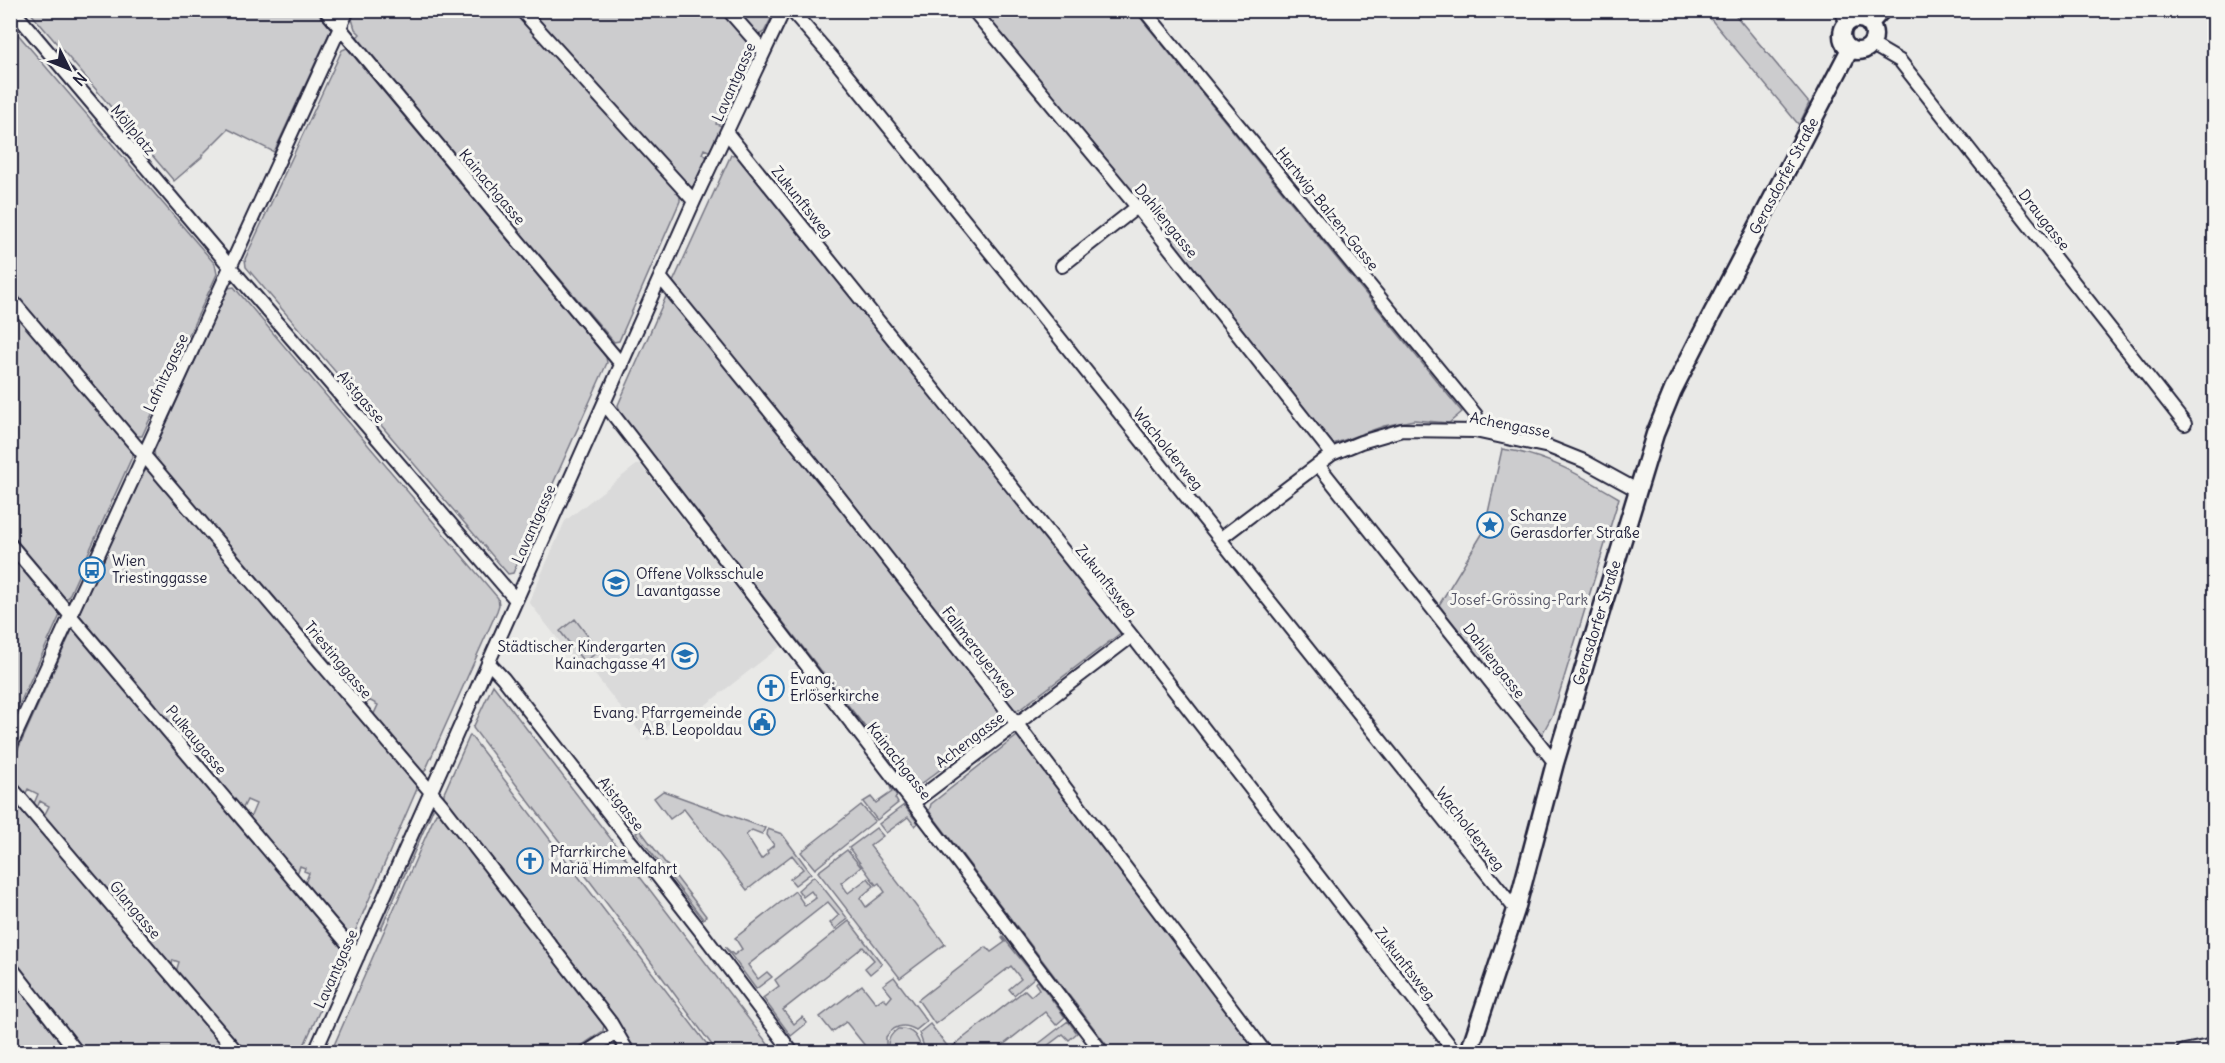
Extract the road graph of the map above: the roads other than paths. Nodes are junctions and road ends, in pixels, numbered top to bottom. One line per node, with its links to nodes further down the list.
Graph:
1 (13, 10): 21 (street, Möllplatz)
2 (325, 10): 13 (street)
3 (348, 10): 13 (street, Lafnitzgasse)
4 (520, 10): 18 (street)
5 (728, 10): 16 (street)
6 (783, 10): 16 (street, Lavantgasse)
7 (791, 10): 32 (street, Wacholderweg)
8 (973, 10): 19 (street, Dahliengasse)
9 (1144, 10): 27 (street, Hartwig-Balzen-Gasse)
10 (1882, 10): 12 (main road)
11 (1844, 17): 12 (main road); 15 (main road)
12 (1869, 24): 14 (main road)
13 (340, 27): 21 (street, Lafnitzgasse); 24 (street, Kainachgasse)
14 (1871, 44): 15 (main road); 26 (street, Draugasse)
15 (1850, 50): 31 (main road, Gerasdorfer Straße)
16 (764, 51): 17 (street, Lavantgasse)
17 (727, 133): 18 (street, Lavantgasse); 36 (street, Zukunftsweg)
18 (694, 201): 22 (street, Lavantgasse)
19 (1137, 207): 20 (street); 28 (street, Dahliengasse)
20 (1062, 267)
21 (231, 268): 29 (street, Lafnitzgasse); 34 (street, Aistgasse)
22 (660, 277): 24 (street, Lavantgasse); 38 (street, Fallmerayerweg)
23 (10, 298): 29 (street, Triestinggasse)
24 (622, 365): 25 (street, Lavantgasse)
25 (605, 404): 34 (street, Lavantgasse); 43 (street, Kainachgasse)
26 (2185, 424)
27 (1475, 431): 28 (street, Achengasse); 31 (street, Achengasse)
28 (1332, 454): 30 (street, Achengasse)
29 (145, 457): 35 (street, Lafnitzgasse); 42 (street, Triestinggasse)
30 (1319, 465): 32 (street, Achengasse); 40 (street, Dahliengasse)
31 (1637, 490): 40 (main road, Gerasdorfer Straße)
32 (1221, 538): 44 (street, Wacholderweg)
33 (10, 544): 35 (street, Pulkaugasse)
34 (516, 600): 37 (street, Lavantgasse)
35 (70, 615): 39 (street, Lafnitzgasse); 45 (street, Pulkaugasse)
36 (1132, 636): 38 (street, Achengasse); 57 (street, Zukunftsweg)
37 (488, 662): 42 (street, Lavantgasse); 54 (street, Aistgasse)
38 (1017, 724): 43 (street, Achengasse); 56 (street, Fallmerayerweg)
39 (10, 747)
40 (1555, 763): 44 (main road, Gerasdorfer Straße)
41 (10, 786): 50 (street, Glangasse)
42 (431, 792): 45 (street, Lavantgasse); 47 (street, Triestinggasse)
43 (913, 803): 55 (street, Kainachgasse)
44 (1515, 910): 58 (main road, Gerasdorfer Straße)
45 (358, 956): 51 (street, Lavantgasse)
46 (10, 966): 49 (street)
47 (616, 1033): 52 (street); 53 (street, Triestinggasse)
48 (2214, 1046): 59 (street)
49 (77, 1053)
50 (237, 1053)
51 (315, 1053)
52 (587, 1053)
53 (628, 1053)
54 (792, 1053)
55 (1102, 1053)
56 (1265, 1053)
57 (1455, 1053)
58 (1469, 1053)
59 (2184, 1053)

